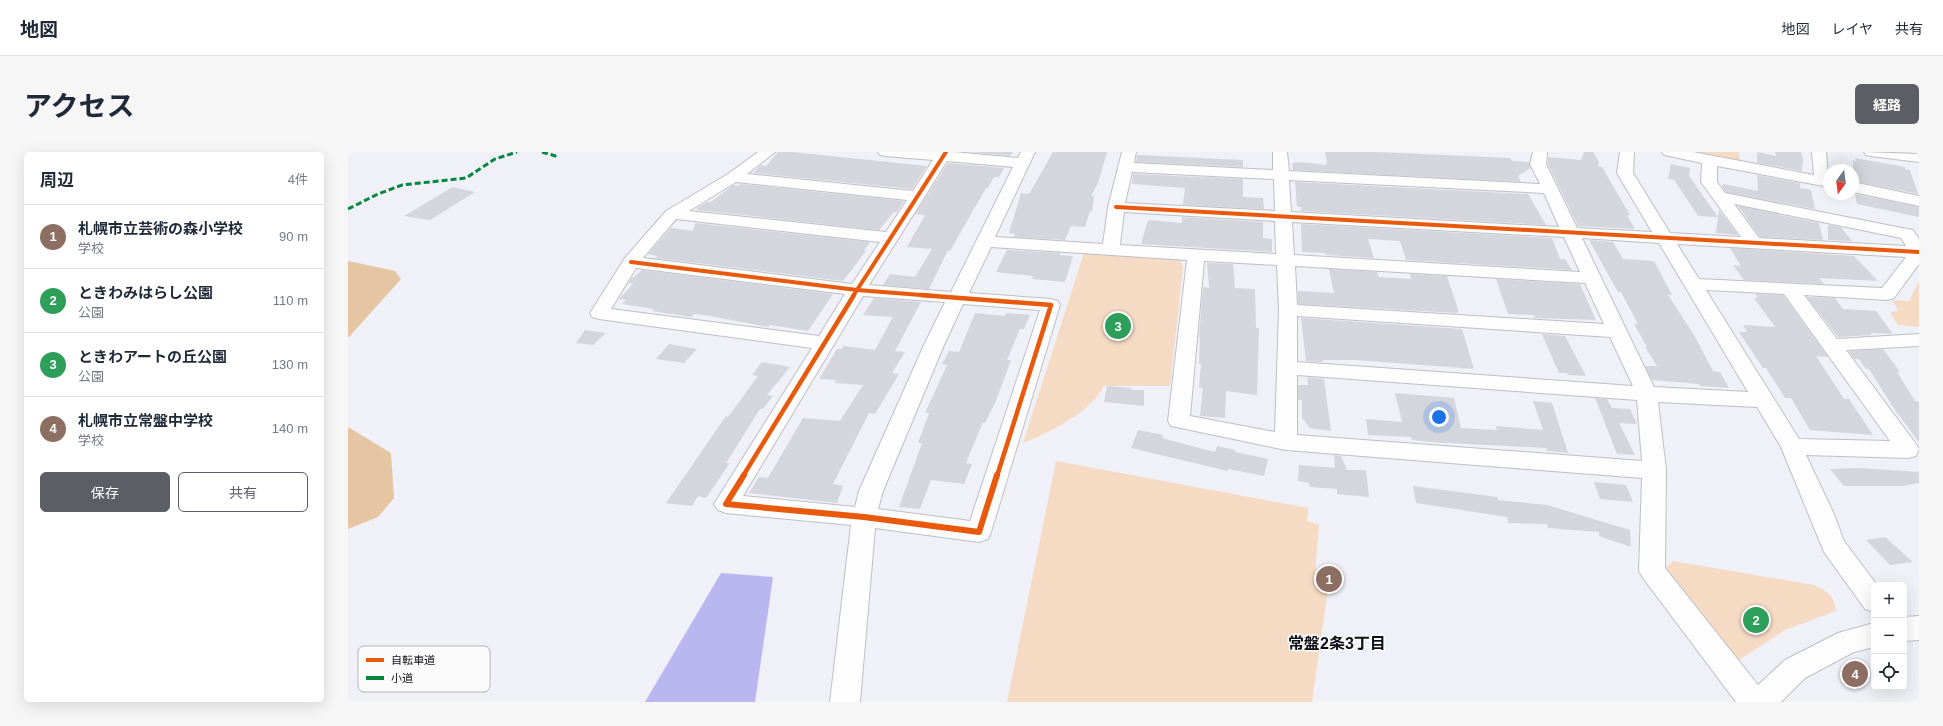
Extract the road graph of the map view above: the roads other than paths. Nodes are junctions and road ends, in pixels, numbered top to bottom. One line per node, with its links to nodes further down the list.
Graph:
1 (768, 152): 16 (street)
2 (885, 152): 9 (street)
3 (1280, 152): 15 (street)
4 (1539, 152): 19 (street)
5 (1627, 152): 27 (street)
6 (1669, 152): 13 (street)
7 (1819, 152): 14 (street)
8 (1871, 152): 11 (street)
9 (944, 155): 10 (street); 20 (street)
10 (1025, 158): 29 (street)
11 (1919, 158)
12 (1128, 160): 15 (street); 23 (street)
13 (1710, 160): 17 (street); 21 (street)
14 (1823, 169)
15 (1281, 175): 19 (street); 25 (street)
16 (733, 177): 20 (street); 24 (street)
17 (1823, 181)
18 (1859, 188): 22 (street)
19 (1550, 189): 26 (street)
20 (918, 196): 28 (street)
21 (1721, 196): 30 (street); 32 (street)
22 (1919, 200)
23 (1116, 208): 25 (street); 31 (street)
24 (672, 214): 28 (street); 35 (street)
25 (1283, 217): 26 (street); 34 (street)
26 (1570, 233): 27 (street); 36 (street)
27 (1664, 237): 30 (street); 37 (street)
28 (891, 238): 39 (street)
29 (985, 241): 31 (street); 40 (street)
30 (1753, 242): 32 (street)
31 (1111, 250): 33 (street)
32 (1919, 252): 38 (street)
33 (1196, 255): 34 (street); 49 (street)
34 (1285, 260): 36 (street); 41 (street)
35 (631, 262): 39 (street); 44 (street)
36 (1592, 278): 42 (street)
37 (1694, 284): 38 (street); 48 (street)
38 (1790, 289): 45 (street)
39 (857, 290): 40 (street); 44 (street)
40 (956, 298): 52 (street); 52 (street)
41 (1288, 310): 42 (street); 46 (street)
42 (1617, 331): 47 (street)
43 (1919, 340): 45 (street)
44 (824, 343): 52 (street)
45 (1832, 345): 50 (street)
46 (1288, 368): 47 (street); 49 (street)
47 (1647, 394): 48 (street); 51 (street)
48 (1763, 400): 50 (street)
49 (1286, 442): 51 (street)
50 (1792, 447): 53 (street)
51 (1654, 470): 58 (street)
52 (864, 517): 57 (street)
53 (1871, 597)
54 (1919, 628): 55 (street)
55 (1907, 629)
56 (1871, 636): 59 (street)
57 (845, 702)
58 (1754, 702)
59 (1761, 702)

